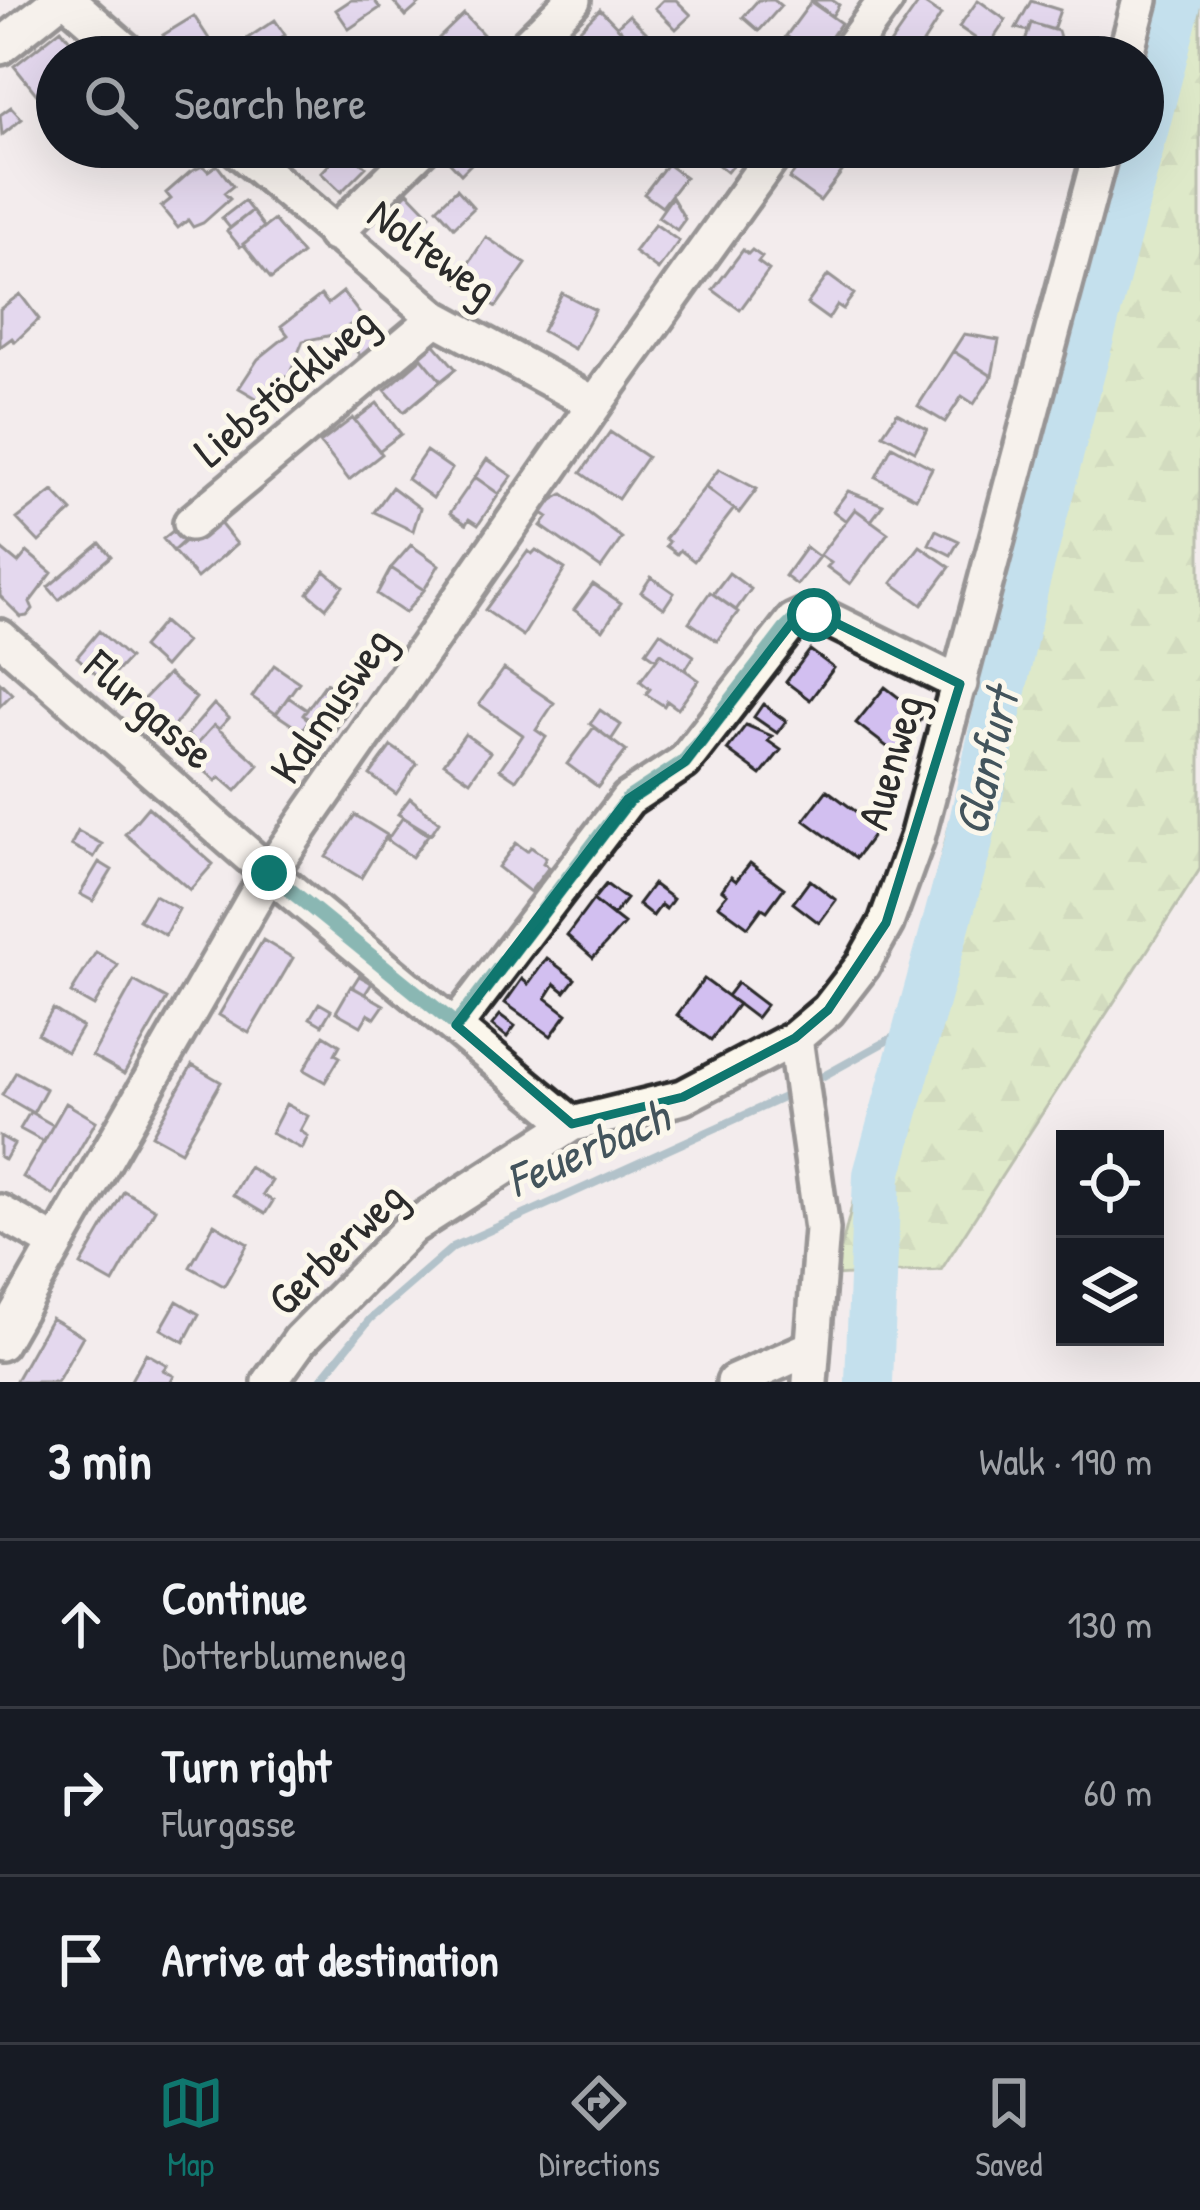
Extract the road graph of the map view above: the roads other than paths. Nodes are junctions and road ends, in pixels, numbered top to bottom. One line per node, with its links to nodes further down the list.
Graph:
1 (58, 0): 10 (street)
2 (68, 0): 6 (street)
3 (573, 0): 7 (street)
4 (886, 0): 8 (street)
5 (1140, 0): 9 (street)
6 (109, 36)
7 (536, 36)
8 (859, 36)
9 (1131, 36)
10 (0, 47)
11 (259, 168): 15 (street, Nolteweg)
12 (402, 168): 15 (street)
13 (764, 168): 17 (street, Kalmusweg)
14 (1096, 168): 20 (street, Auenweg)
15 (334, 234): 16 (street, Nolteweg)
16 (436, 317): 17 (street, Nolteweg); 18 (street, Liebstöcklweg)
17 (595, 404): 21 (street, Kalmusweg)
18 (191, 523)
19 (0, 637): 21 (street, Flurgasse)
20 (959, 684): 22 (street); 23 (street, Auenweg)
21 (269, 873): 22 (street, Flurgasse); 26 (street, Kalmusweg)
22 (456, 1025): 24 (street, Flurgasse)
23 (796, 1048): 24 (street, Gerberweg); 28 (street)
24 (572, 1124): 29 (street, Gerberweg)
25 (0, 1212): 26 (street)
26 (55, 1244): 27 (street, Kalmusweg)
27 (0, 1343)
28 (810, 1365): 30 (street)
29 (270, 1382)
30 (734, 1382)

